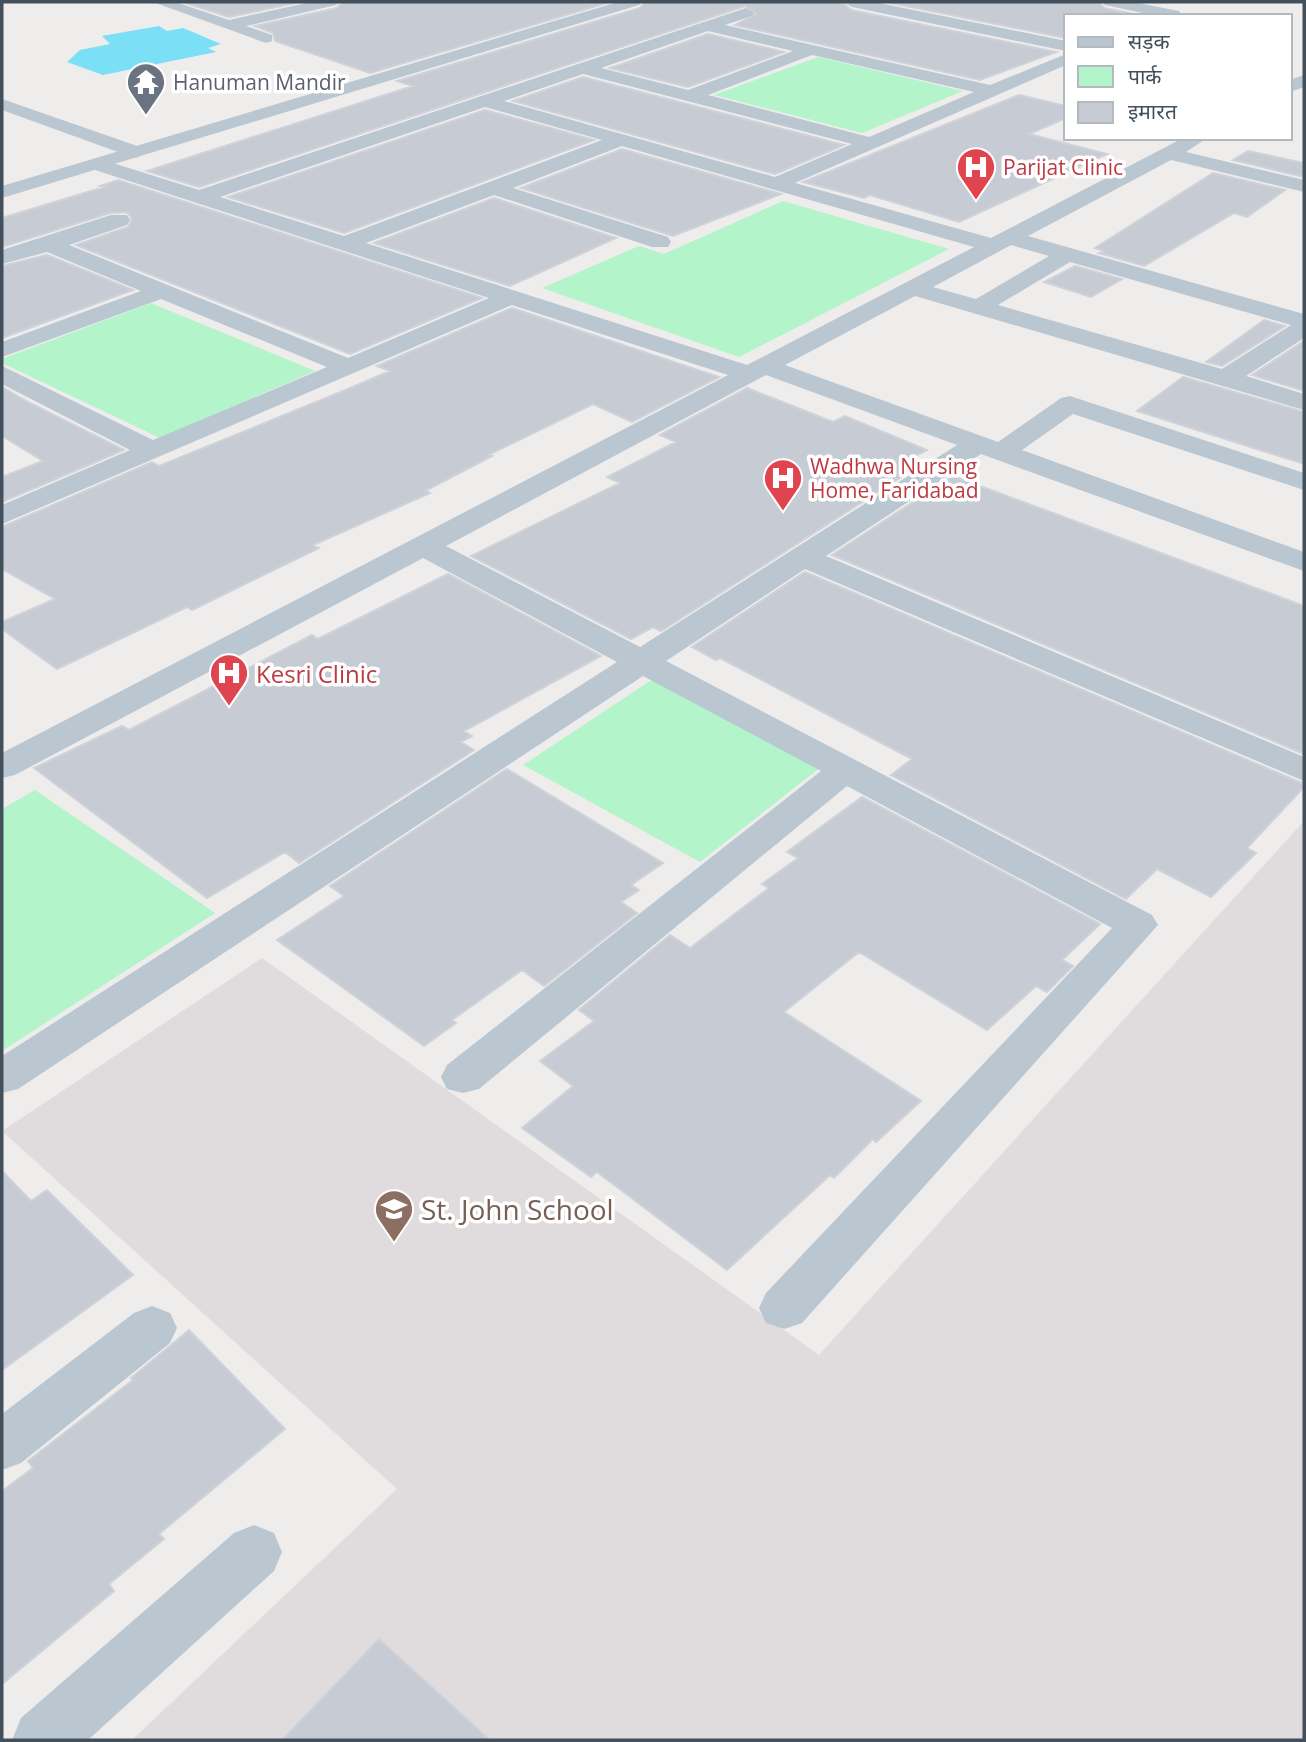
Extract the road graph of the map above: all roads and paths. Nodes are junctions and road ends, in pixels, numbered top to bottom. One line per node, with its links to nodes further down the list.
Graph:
1 (161, 2): 10 (street)
2 (331, 2): 10 (street)
3 (634, 2): 24 (street)
4 (852, 2): 13 (street)
5 (1110, 2): 8 (street)
6 (1191, 6): 9 (street)
7 (746, 13): 11 (street)
8 (1165, 14)
9 (1172, 14)
10 (229, 25): 12 (street)
11 (706, 26): 14 (street); 16 (street)
12 (266, 38)
13 (1064, 46)
14 (810, 50): 17 (street); 18 (street)
15 (1064, 60): 17 (street)
16 (582, 68): 18 (street); 19 (street)
17 (993, 91): 23 (street)
18 (690, 96): 23 (street)
19 (485, 101): 21 (street); 31 (street)
20 (2, 104): 24 (street)
21 (621, 140): 27 (street); 29 (street)
22 (1194, 140): 25 (street)
23 (871, 143): 27 (street)
24 (136, 152): 26 (street)
25 (1170, 154): 28 (street); 33 (street)
26 (96, 164): 30 (street); 31 (street)
27 (776, 184): 33 (street)
28 (1304, 186)
29 (493, 188): 34 (street); 35 (street)
30 (2, 192)
31 (200, 197): 35 (street)
32 (119, 220): 36 (street)
33 (998, 241): 37 (street); 39 (street)
34 (660, 242)
35 (344, 244): 41 (street)
36 (49, 245): 38 (street); 40 (street)
37 (1068, 254): 42 (street); 43 (street)
38 (2, 257)
39 (912, 288): 42 (street); 47 (street)
40 (161, 291): 45 (street); 46 (street)
41 (509, 298): 46 (street); 47 (street)
42 (979, 307): 49 (street)
43 (1304, 321)
44 (1304, 327): 49 (street)
45 (2, 350)
46 (349, 368): 52 (street)
47 (755, 369): 51 (street); 55 (street)
48 (2, 374): 52 (street)
49 (1226, 378): 50 (street)
50 (1304, 402)
51 (989, 448): 53 (street); 56 (street); 57 (street)
52 (153, 451): 54 (street)
53 (1304, 482)
54 (2, 515)
55 (422, 545): 58 (street); 59 (street)
56 (802, 557): 58 (street); 61 (street)
57 (1304, 562)
58 (644, 660): 60 (street); 62 (street)
59 (2, 767)
60 (846, 769): 63 (street); 64 (street)
61 (1304, 770)
62 (2, 1077)
63 (463, 1077)
64 (784, 1308)
65 (152, 1328): 66 (street)
66 (2, 1446)
67 (254, 1552): 68 (street)
68 (43, 1740)

